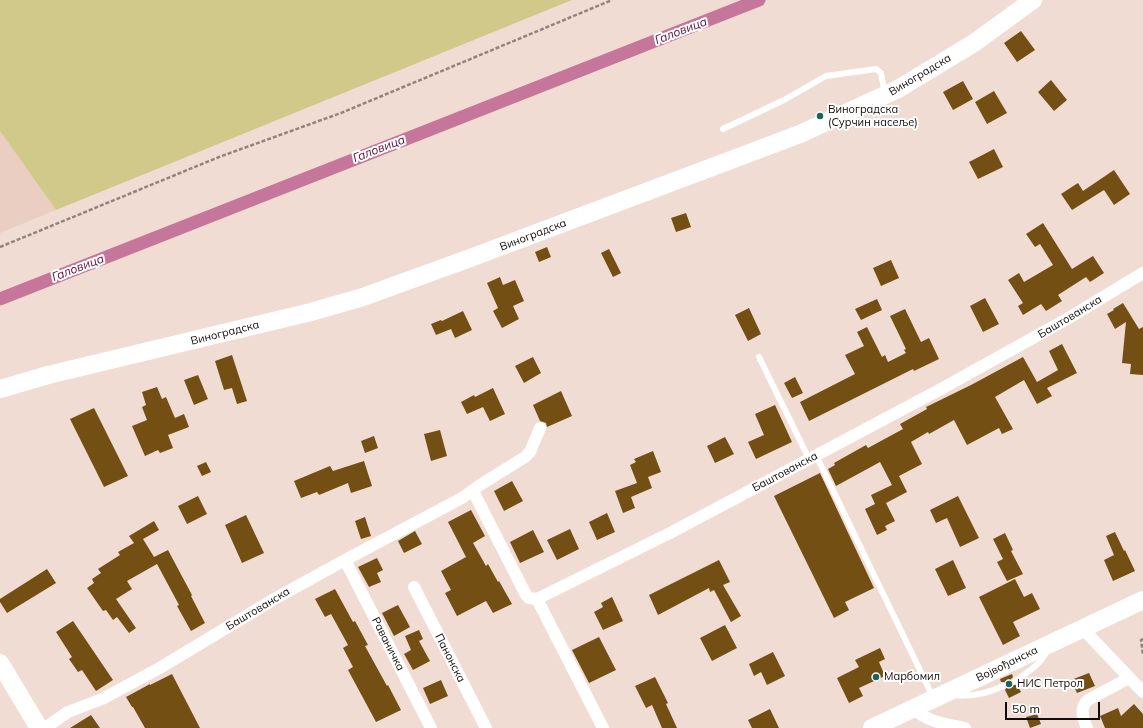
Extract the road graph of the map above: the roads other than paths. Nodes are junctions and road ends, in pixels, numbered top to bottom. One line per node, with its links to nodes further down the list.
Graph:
1 (1033, 0): 2 (street, Виноградска)
2 (885, 95): 3 (lane); 6 (street, Виноградска)
3 (724, 129)
4 (1143, 273): 8 (street, Баштованска)
5 (759, 357): 8 (lane)
6 (0, 389)
7 (540, 428): 9 (street, Баштованска)
8 (813, 457): 12 (street, Баштованска); 21 (lane)
9 (473, 491): 10 (street, Баштованска); 12 (street)
10 (345, 560): 23 (street, Баштованска); 24 (street, Раваничка)
11 (414, 588): 25 (street, Панонска)
12 (537, 599): 26 (street)
13 (1143, 600): 14 (street, Војвођанска)
14 (1082, 628): 15 (street, Војвођанска); 17 (street)
15 (1051, 643): 18 (lane); 21 (street, Војвођанска)
16 (0, 663): 23 (street)
17 (1129, 678): 20 (street); 29 (street)
18 (1015, 681)
19 (1003, 686): 21 (lane)
20 (1143, 692)
21 (940, 696): 22 (street, Војвођанска)
22 (913, 708): 27 (street, Војвођанска); 28 (street)
23 (43, 728)
24 (431, 728)
25 (486, 728)
26 (603, 728)
27 (872, 728)
28 (965, 728)
29 (1088, 728)

